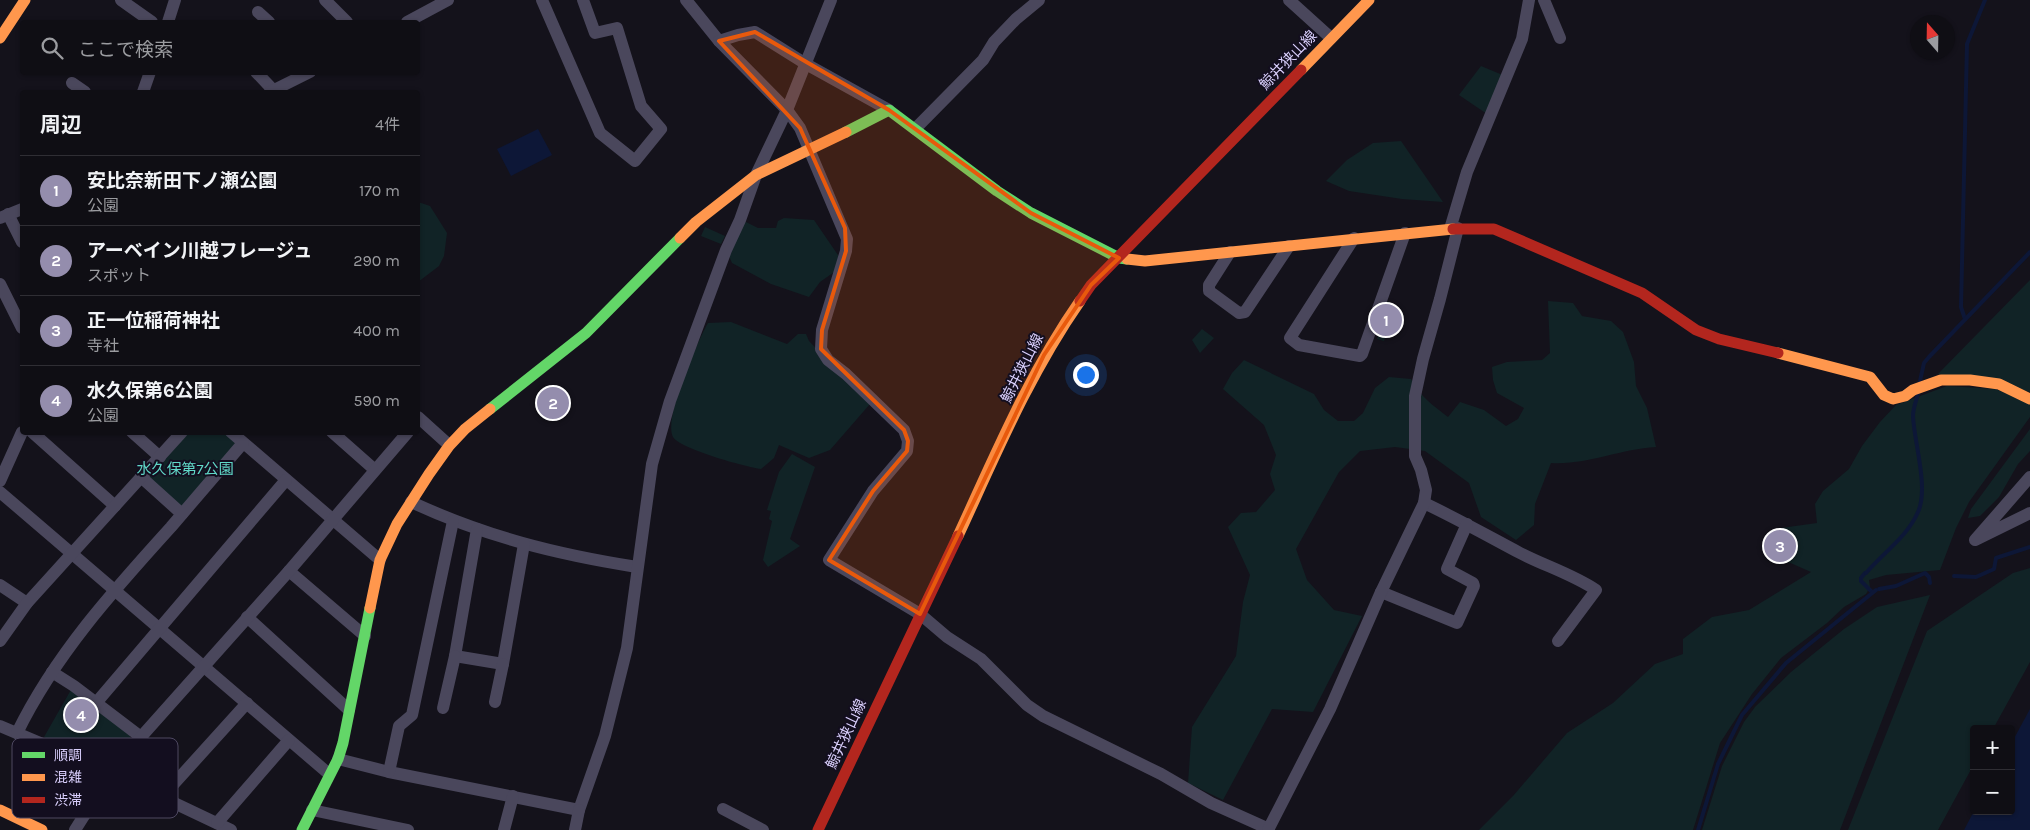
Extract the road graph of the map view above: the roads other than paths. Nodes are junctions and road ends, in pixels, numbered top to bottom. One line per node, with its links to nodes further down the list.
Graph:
1 (25, 0): 21 (street)
2 (121, 0): 16 (street)
3 (174, 0): 17 (street)
4 (325, 0): 19 (street)
5 (448, 0): 20 (street)
6 (542, 0): 7 (street)
7 (583, 0)
8 (686, 0): 24 (street)
9 (831, 0): 25 (street)
10 (1039, 0): 36 (street)
11 (1289, 0): 22 (street)
12 (1369, 0): 22 (street, 鯨井狭山線)
13 (1529, 0): 41 (street)
14 (1544, 0): 23 (street)
15 (258, 12): 18 (street)
16 (149, 20)
17 (169, 20)
18 (267, 20)
19 (345, 20)
20 (411, 20)
21 (0, 38)
22 (1331, 38): 47 (street, 鯨井狭山線)
23 (1560, 38)
24 (718, 41): 25 (street); 34 (street)
25 (806, 64): 34 (street); 35 (street)
26 (149, 75): 31 (street)
27 (258, 75): 32 (street)
28 (304, 75): 33 (street)
29 (72, 83): 30 (street)
30 (81, 90)
31 (144, 90)
32 (270, 90)
33 (276, 90)
34 (787, 110): 37 (street); 38 (street)
35 (889, 110): 36 (street); 37 (street)
36 (915, 129): 47 (street)
37 (811, 150): 38 (street); 86 (street)
38 (756, 175): 60 (street); 80 (street)
39 (20, 209): 40 (street)
40 (4, 216): 44 (street)
41 (1454, 229): 42 (street); 50 (street); 69 (street)
42 (1405, 233): 43 (street); 43 (street)
43 (1354, 238): 45 (street)
44 (20, 239)
45 (1289, 246): 46 (street); 46 (street)
46 (1230, 252): 47 (street)
47 (1119, 258): 86 (street, 鯨井狭山線)
48 (0, 284): 49 (street)
49 (20, 324)
50 (2030, 399)
51 (420, 421): 60 (street)
52 (21, 435): 66 (street)
53 (35, 435): 70 (street)
54 (135, 435): 61 (street)
55 (179, 435): 61 (street)
56 (234, 435): 59 (street)
57 (335, 435): 62 (street)
58 (405, 435): 62 (street)
59 (243, 443): 65 (street); 72 (street)
60 (449, 445): 68 (street)
61 (160, 457): 63 (street)
62 (375, 470): 73 (street)
63 (141, 477): 70 (street); 72 (street)
64 (2030, 477): 71 (street)
65 (286, 480): 73 (street); 88 (street)
66 (0, 481)
67 (0, 492): 78 (street)
68 (411, 502): 74 (street); 79 (street)
69 (1424, 503): 75 (street); 84 (street)
70 (115, 506): 78 (street)
71 (2030, 513)
72 (182, 514): 83 (street)
73 (333, 519): 79 (street); 81 (street)
74 (453, 521): 76 (street); 107 (street)
75 (1467, 524): 84 (street); 90 (street)
76 (477, 529): 77 (street); 92 (street)
77 (524, 544): 80 (street); 93 (street)
78 (73, 553): 83 (street); 85 (street)
79 (380, 560): 89 (street)
80 (637, 567): 114 (street)
81 (289, 571): 87 (street); 89 (street)
82 (0, 585): 85 (street)
83 (115, 590): 88 (street); 95 (street)
84 (1381, 592): 129 (street)
85 (27, 603): 91 (street)
86 (920, 614): 128 (street, 鯨井狭山線); 129 (street)
87 (248, 617): 94 (street); 100 (street)
88 (159, 629): 94 (street); 97 (street)
89 (365, 636): 100 (street)
90 (1558, 641)
91 (0, 642)
92 (455, 656): 93 (street); 99 (street)
93 (502, 664): 96 (street)
94 (205, 666): 98 (street); 103 (street)
95 (52, 672): 97 (street); 102 (street)
96 (495, 702)
97 (96, 703): 103 (street)
98 (247, 703): 105 (street); 109 (street)
99 (443, 708)
100 (349, 710): 106 (street)
101 (0, 726): 102 (street)
102 (17, 733): 104 (street)
103 (141, 737)
104 (29, 738)
105 (289, 740): 108 (street); 119 (street)
106 (338, 759): 107 (street); 108 (street)
107 (389, 772): 110 (street)
108 (329, 774): 113 (street)
109 (178, 779)
110 (513, 796): 114 (street); 125 (street)
111 (178, 805): 119 (street)
112 (0, 810): 116 (street)
113 (312, 810): 123 (street); 124 (street)
114 (579, 810): 126 (street)
115 (723, 810): 127 (street)
116 (12, 816)
117 (17, 818): 120 (street)
118 (83, 818): 121 (street)
119 (217, 823): 122 (street)
120 (42, 830)
121 (75, 830)
122 (231, 830)
123 (302, 830)
124 (408, 830)
125 (504, 830)
126 (575, 830)
127 (763, 830)
128 (818, 830)
129 (1268, 830)

